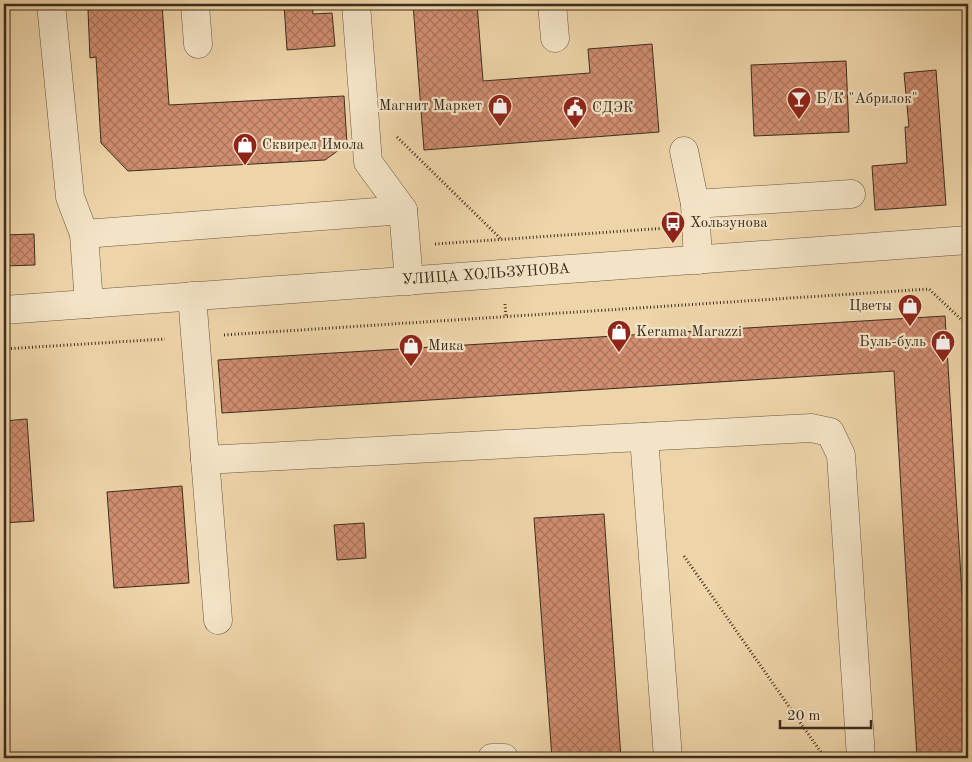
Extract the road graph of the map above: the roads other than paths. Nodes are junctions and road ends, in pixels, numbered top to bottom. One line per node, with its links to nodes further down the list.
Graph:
1 (51, 4): 11 (street)
2 (194, 4): 6 (street)
3 (356, 4): 9 (street)
4 (552, 4): 5 (street)
5 (555, 38)
6 (198, 44)
7 (684, 151): 10 (street)
8 (851, 194): 10 (street)
9 (403, 210): 11 (street); 14 (street)
10 (696, 215): 13 (street)
11 (84, 234): 16 (street)
12 (968, 240): 13 (street, УЛИЦА ХОЛЬЗУНОВА)
13 (698, 260): 14 (street, УЛИЦА ХОЛЬЗУНОВА)
14 (409, 281): 15 (street, УЛИЦА ХОЛЬЗУНОВА)
15 (192, 296): 16 (street, УЛИЦА ХОЛЬЗУНОВА); 19 (street)
16 (89, 304): 17 (street, УЛИЦА ХОЛЬЗУНОВА)
17 (4, 310)
18 (644, 437): 19 (street); 23 (street); 24 (street)
19 (205, 460): 20 (street)
20 (218, 620)
21 (492, 758): 22 (street)
22 (504, 758)
23 (668, 758)
24 (861, 758)

